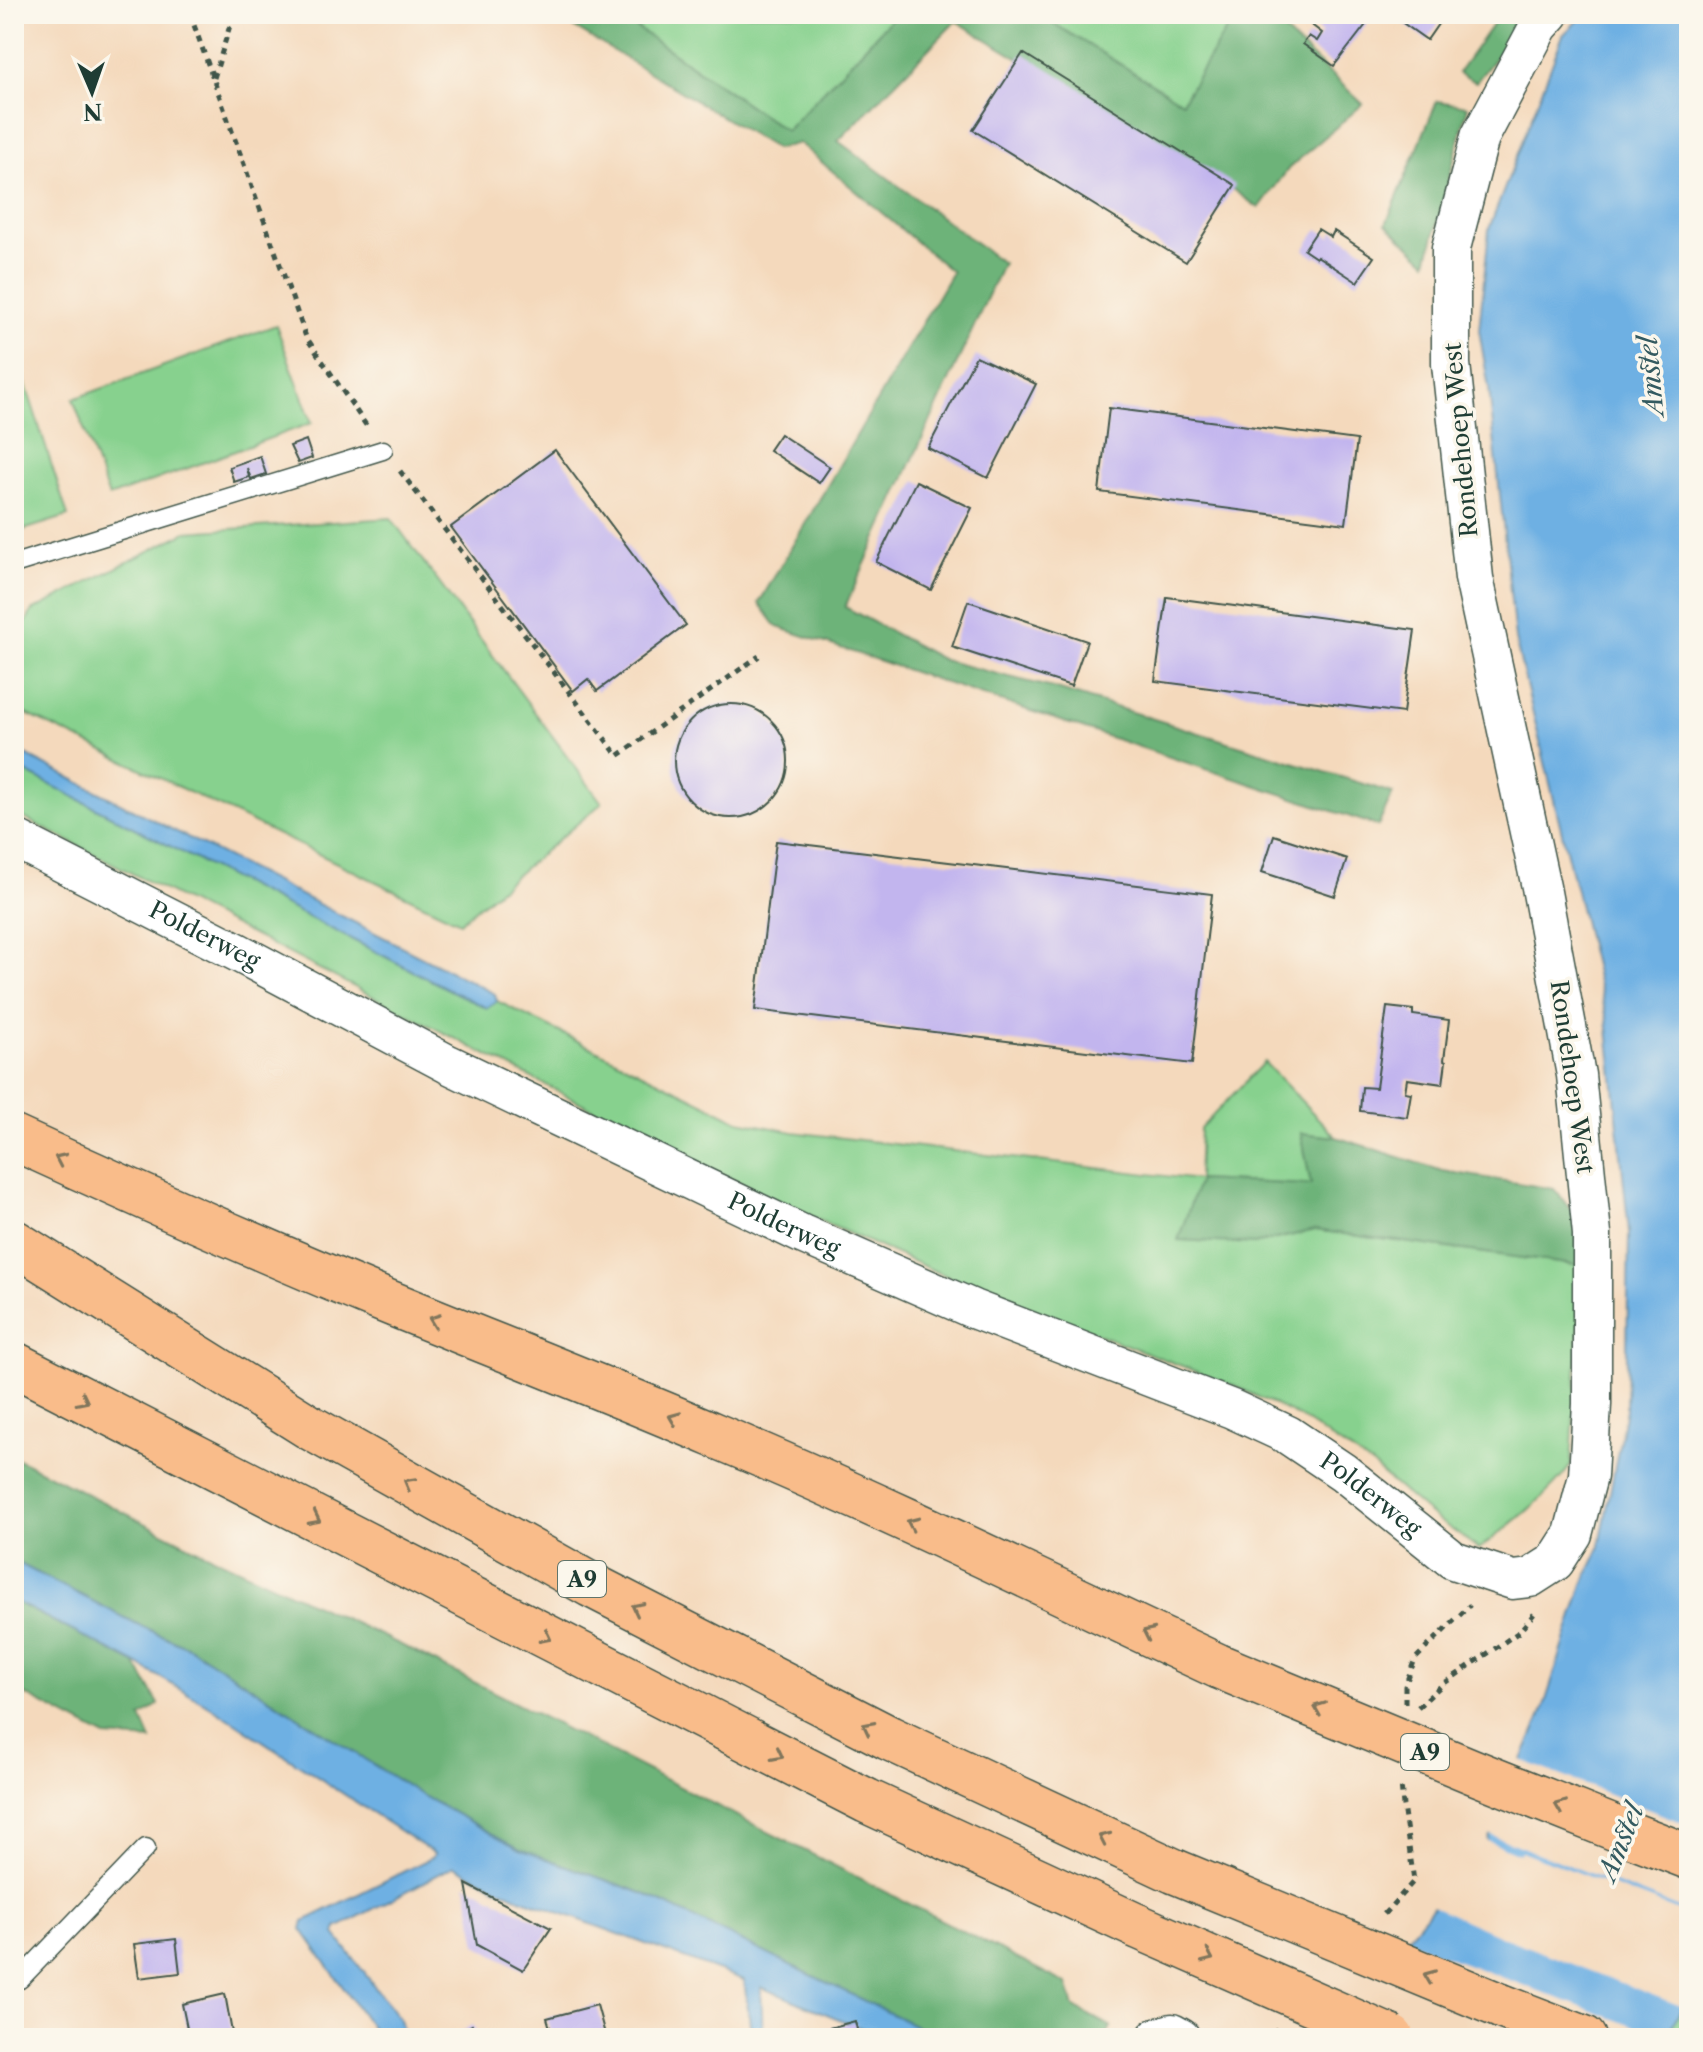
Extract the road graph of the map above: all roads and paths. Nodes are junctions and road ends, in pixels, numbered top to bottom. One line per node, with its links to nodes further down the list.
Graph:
1 (190, 14): 4 (path)
2 (236, 14): 4 (path)
3 (1550, 14): 12 (street, Rondehoep West)
4 (213, 79): 5 (path)
5 (383, 450): 6 (lane); 7 (path)
6 (14, 564)
7 (759, 656)
8 (14, 838): 12 (street, Polderweg)
9 (14, 1138): 16 (highway, A9, one-way to 9, bridge)
10 (14, 1242): 24 (highway, A9, one-way to 10, bridge)
11 (14, 1364): 23 (highway, one-way to 23, bridge)
12 (1555, 1562): 13 (path)
13 (1415, 1710)
14 (1401, 1778): 17 (path)
15 (146, 1848): 18 (lane)
16 (1689, 1857)
17 (1383, 1915)
18 (14, 1977)
19 (1278, 2029): 22 (path)
20 (1156, 2038): 21 (street)
21 (1181, 2038)
22 (1266, 2038)
23 (1392, 2038)
24 (1584, 2038)

